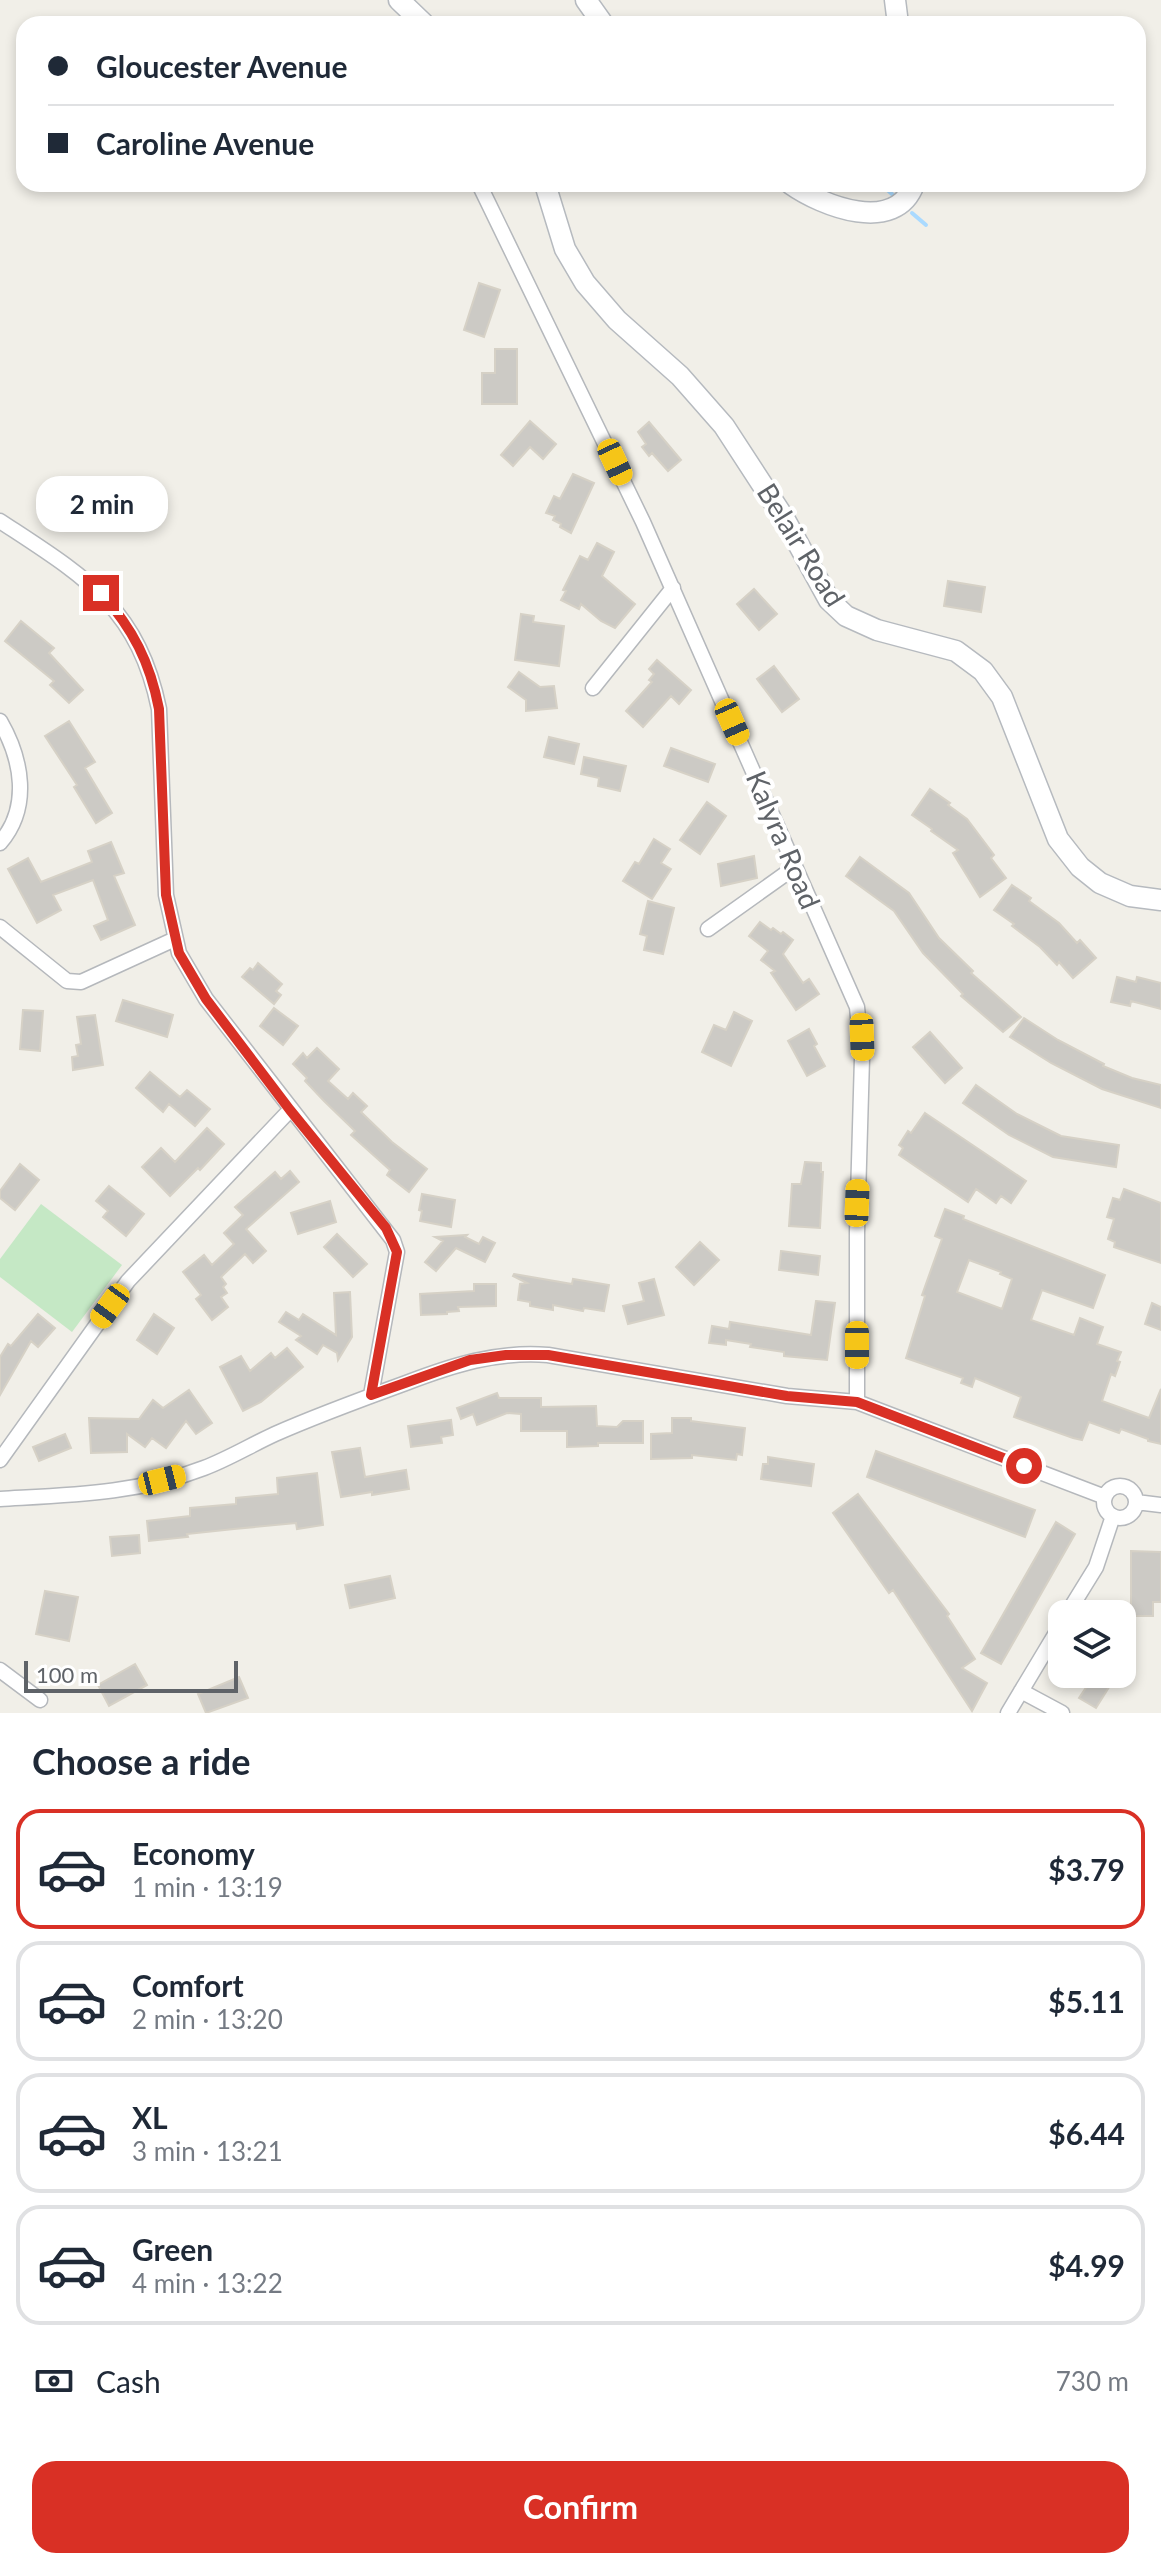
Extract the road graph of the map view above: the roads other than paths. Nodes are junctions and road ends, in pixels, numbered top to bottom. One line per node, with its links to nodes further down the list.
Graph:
1 (399, 0): 2 (main road)
2 (416, 16)
3 (483, 192): 8 (street, Kalyra Road)
4 (547, 192): 13 (main road, Belair Road)
5 (805, 192): 6 (main road)
6 (910, 192)
7 (0, 521): 16 (street)
8 (673, 588): 9 (street); 12 (street, Kalyra Road)
9 (593, 688)
10 (0, 721): 11 (street)
11 (0, 843)
12 (795, 867): 15 (street); 19 (street, Kalyra Road)
13 (1161, 900)
14 (0, 927): 16 (street)
15 (708, 929)
16 (175, 939): 17 (street)
17 (290, 1110): 18 (street); 20 (street)
18 (371, 1395): 19 (street); 22 (street)
19 (857, 1402): 21 (street)
20 (0, 1460)
21 (1105, 1497): 23 (street); 25 (street)
22 (0, 1499)
23 (1136, 1502): 24 (street); 25 (street)
24 (1161, 1505)
25 (1113, 1516): 26 (street)
26 (1076, 1600)
27 (1048, 1646): 29 (street)
28 (0, 1670): 30 (street)
29 (1021, 1691): 31 (street); 32 (street)
30 (40, 1700)
31 (1008, 1713)
32 (1062, 1713)

